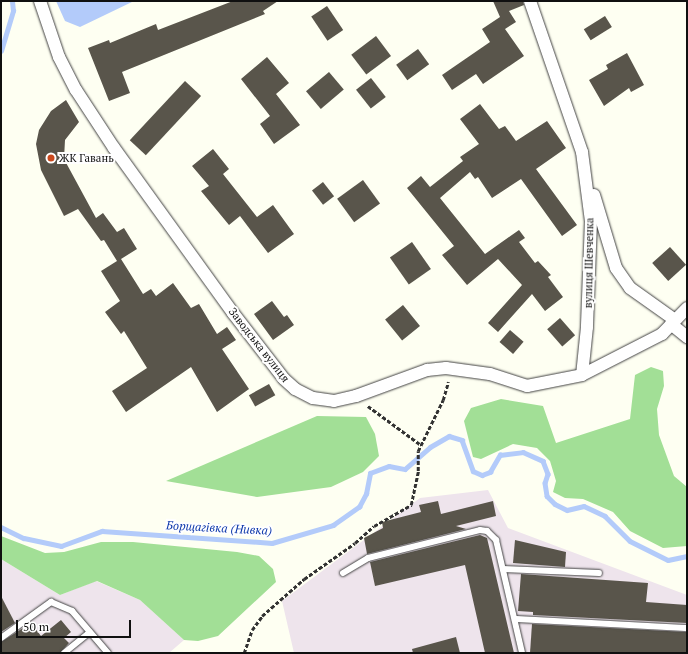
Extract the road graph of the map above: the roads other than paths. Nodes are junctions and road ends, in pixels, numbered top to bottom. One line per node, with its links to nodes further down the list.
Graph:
1 (40, 1): 7 (street, Заводська вулиця)
2 (530, 1): 3 (street, вулиця Шевченка)
3 (582, 152): 5 (street, вулиця Шевченка); 7 (street, вулиця Шевченка)
4 (687, 308): 5 (street, Заводська вулиця)
5 (673, 322): 6 (street); 7 (street, Заводська вулиця)
6 (687, 337)
7 (582, 375)
8 (503, 569): 9 (lane); 10 (lane); 11 (lane)
9 (343, 573)
10 (599, 573)
11 (515, 619): 12 (lane); 17 (lane)
12 (687, 628)
13 (90, 632): 14 (lane); 15 (lane); 16 (lane)
14 (1, 638)
15 (64, 653)
16 (108, 653)
17 (522, 653)

